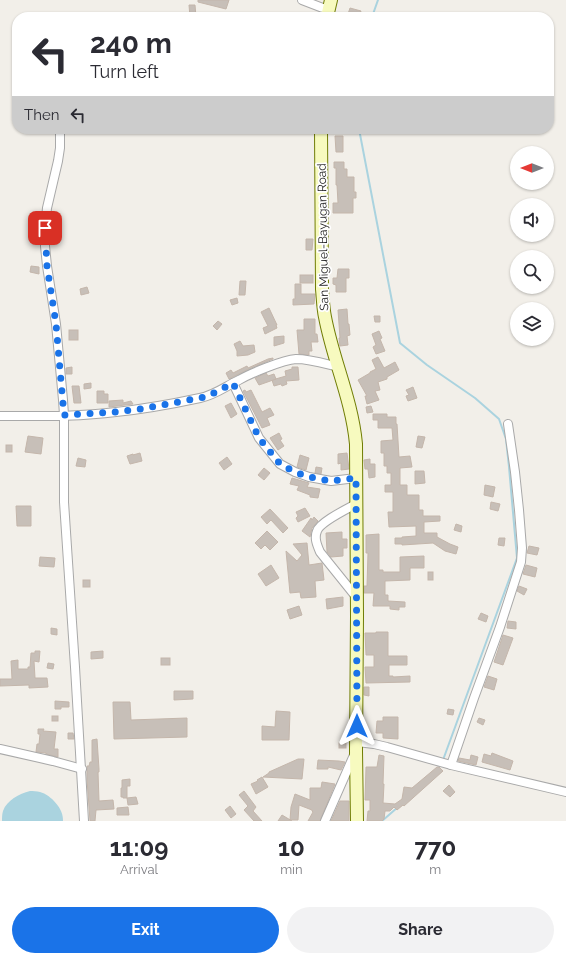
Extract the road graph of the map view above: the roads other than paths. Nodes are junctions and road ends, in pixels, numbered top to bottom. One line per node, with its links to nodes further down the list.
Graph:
1 (302, 0): 2 (street)
2 (329, 9)
3 (60, 134): 7 (street)
4 (321, 134): 5 (main road, San Miguel-Bayugan Road)
5 (339, 367): 6 (street); 10 (main road, San Miguel-Bayugan Road)
6 (233, 383): 7 (street); 10 (street)
7 (64, 415): 8 (street); 16 (street)
8 (0, 416)
9 (508, 424): 15 (street)
10 (356, 478): 11 (main road, San Miguel-Bayugan Road)
11 (356, 504): 12 (main road, San Miguel-Bayugan Road); 12 (street)
12 (357, 598): 13 (main road, San Miguel-Bayugan Road)
13 (356, 746): 15 (street); 19 (street); 20 (main road, San Miguel-Bayugan Road)
14 (0, 749): 16 (street)
15 (451, 765): 17 (street)
16 (82, 770): 18 (street)
17 (566, 792)
18 (84, 821)
19 (325, 821)
20 (357, 821)

